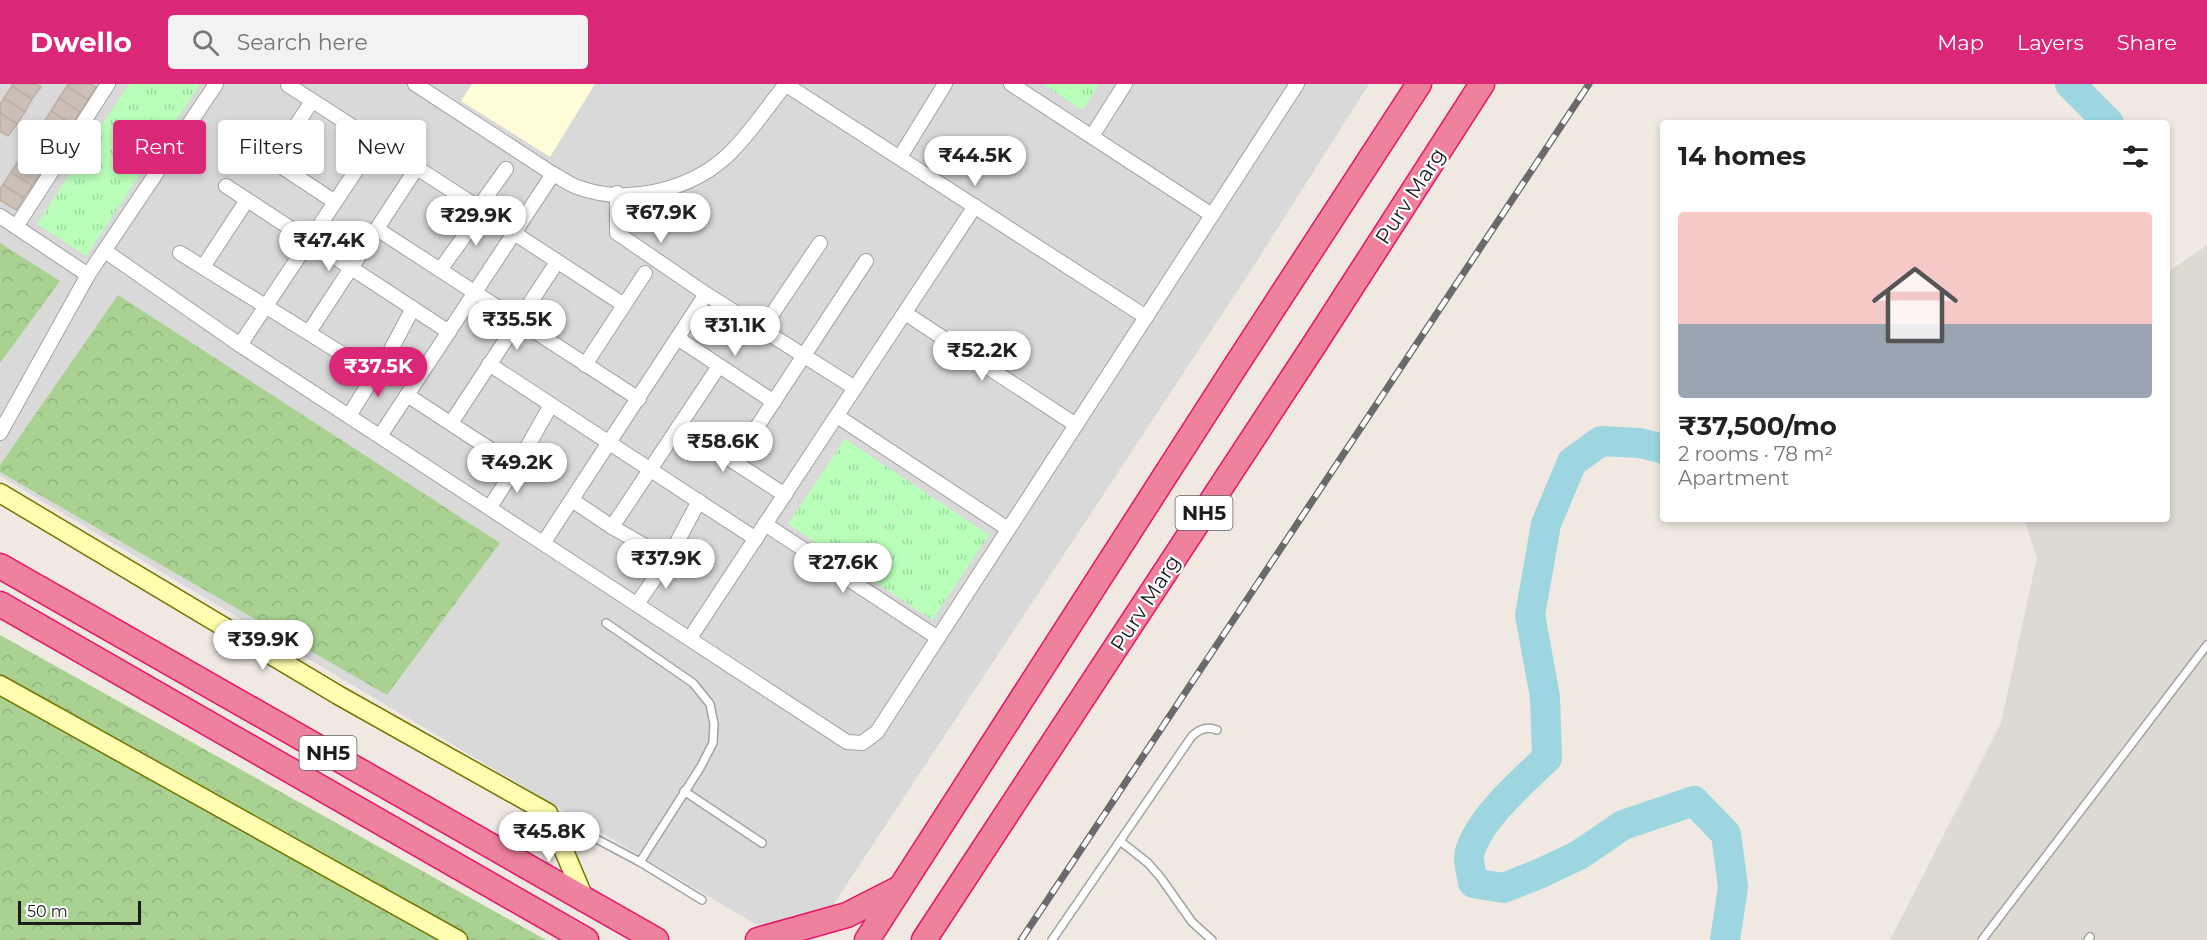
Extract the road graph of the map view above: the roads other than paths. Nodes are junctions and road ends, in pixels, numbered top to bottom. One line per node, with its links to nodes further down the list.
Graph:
1 (108, 84): 31 (street)
2 (216, 84): 36 (street)
3 (415, 84): 22 (street)
4 (786, 84): 16 (street); 24 (street)
5 (945, 84): 16 (street)
6 (1011, 84): 15 (street)
7 (1125, 84): 15 (street)
8 (1297, 84): 29 (street)
9 (1419, 84): 104 (highway, NH5)
10 (1482, 84): 113 (highway, Purv Marg / NH5)
11 (288, 85): 12 (street)
12 (312, 101): 13 (street); 14 (street)
13 (300, 120)
14 (341, 120)
15 (1092, 136): 29 (street)
16 (900, 157): 27 (street)
17 (506, 169): 28 (street)
18 (293, 174): 26 (street)
19 (354, 174): 26 (street)
20 (413, 174): 32 (street)
21 (424, 174): 28 (street)
22 (553, 174): 24 (street); 33 (street)
23 (226, 186): 25 (street)
24 (617, 193): 46 (street)
25 (247, 200): 34 (street); 40 (street)
26 (335, 202): 34 (street)
27 (975, 206): 50 (street); 51 (street)
28 (476, 211): 42 (street)
29 (1212, 215): 51 (street)
30 (0, 216): 31 (street)
31 (16, 226): 44 (street)
32 (377, 229): 41 (street); 42 (street)
33 (514, 233): 38 (street); 45 (street)
34 (309, 241): 41 (street); 47 (street)
35 (820, 243): 53 (street)
36 (105, 251): 44 (street); 57 (street)
37 (180, 253): 40 (street)
38 (557, 261): 48 (street); 52 (street)
39 (866, 261): 58 (street)
40 (203, 267): 47 (street)
41 (351, 268): 49 (street); 54 (street)
42 (440, 270): 45 (street)
43 (645, 273): 48 (street)
44 (88, 276): 73 (street)
45 (474, 292): 52 (street); 55 (street)
46 (706, 294): 53 (street); 56 (street)
47 (266, 305): 54 (street); 57 (street)
48 (624, 305): 61 (street)
49 (413, 308): 55 (street); 59 (street)
50 (905, 313): 63 (street); 71 (street)
51 (1146, 317): 71 (street)
52 (518, 321): 60 (street); 61 (street)
53 (762, 329): 58 (street)
54 (309, 332): 59 (street)
55 (449, 332): 64 (street)
56 (679, 339): 62 (street); 65 (street)
57 (240, 345): 68 (street)
58 (804, 355): 63 (street); 66 (street)
59 (381, 364): 68 (street)
60 (489, 364): 67 (street); 70 (street)
61 (585, 365): 65 (street)
62 (719, 366): 66 (street); 72 (street)
63 (855, 388): 69 (street)
64 (407, 395): 70 (street); 74 (street)
65 (639, 399): 75 (street)
66 (774, 402): 76 (street)
67 (551, 405): 75 (street); 77 (street)
68 (349, 416): 74 (street)
69 (837, 416): 80 (street); 86 (street)
70 (451, 423): 77 (street)
71 (1076, 425): 86 (street)
72 (679, 426): 76 (street); 78 (street)
73 (0, 433)
74 (380, 436): 83 (street)
75 (610, 442): 78 (street); 81 (street)
76 (734, 462): 80 (street)
77 (518, 465): 83 (street)
78 (651, 470): 82 (street); 85 (street)
79 (0, 493): 100 (street)
80 (785, 495): 84 (street)
81 (572, 500): 85 (street); 88 (street)
82 (699, 501): 87 (street); 89 (street)
83 (490, 507): 88 (street)
84 (765, 524): 87 (street); 95 (street)
85 (612, 527): 89 (street)
86 (1008, 529): 95 (street)
87 (756, 538): 94 (street)
88 (544, 542): 92 (street)
89 (668, 559): 92 (street)
90 (0, 566): 105 (highway, NH5)
91 (0, 604): 108 (highway, NH5)
92 (637, 604): 94 (street)
93 (606, 623): 99 (lane)
94 (690, 638): 95 (street)
95 (938, 638)
96 (2207, 645): 116 (lane)
97 (0, 685): 109 (street)
98 (1217, 730): 101 (lane)
99 (684, 791): 102 (lane); 103 (lane)
100 (548, 813): 103 (lane); 105 (street)
101 (1120, 841): 114 (lane); 115 (lane)
102 (762, 843)
103 (640, 862): 106 (lane)
104 (899, 888): 111 (highway); 112 (highway, NH5)
105 (584, 898): 107 (highway, NH5)
106 (702, 900)
107 (650, 936): 110 (highway)
108 (580, 939)
109 (458, 940)
110 (669, 940)
111 (758, 940)
112 (867, 940)
113 (924, 940)
114 (1052, 940)
115 (1212, 940)
116 (1982, 940)

